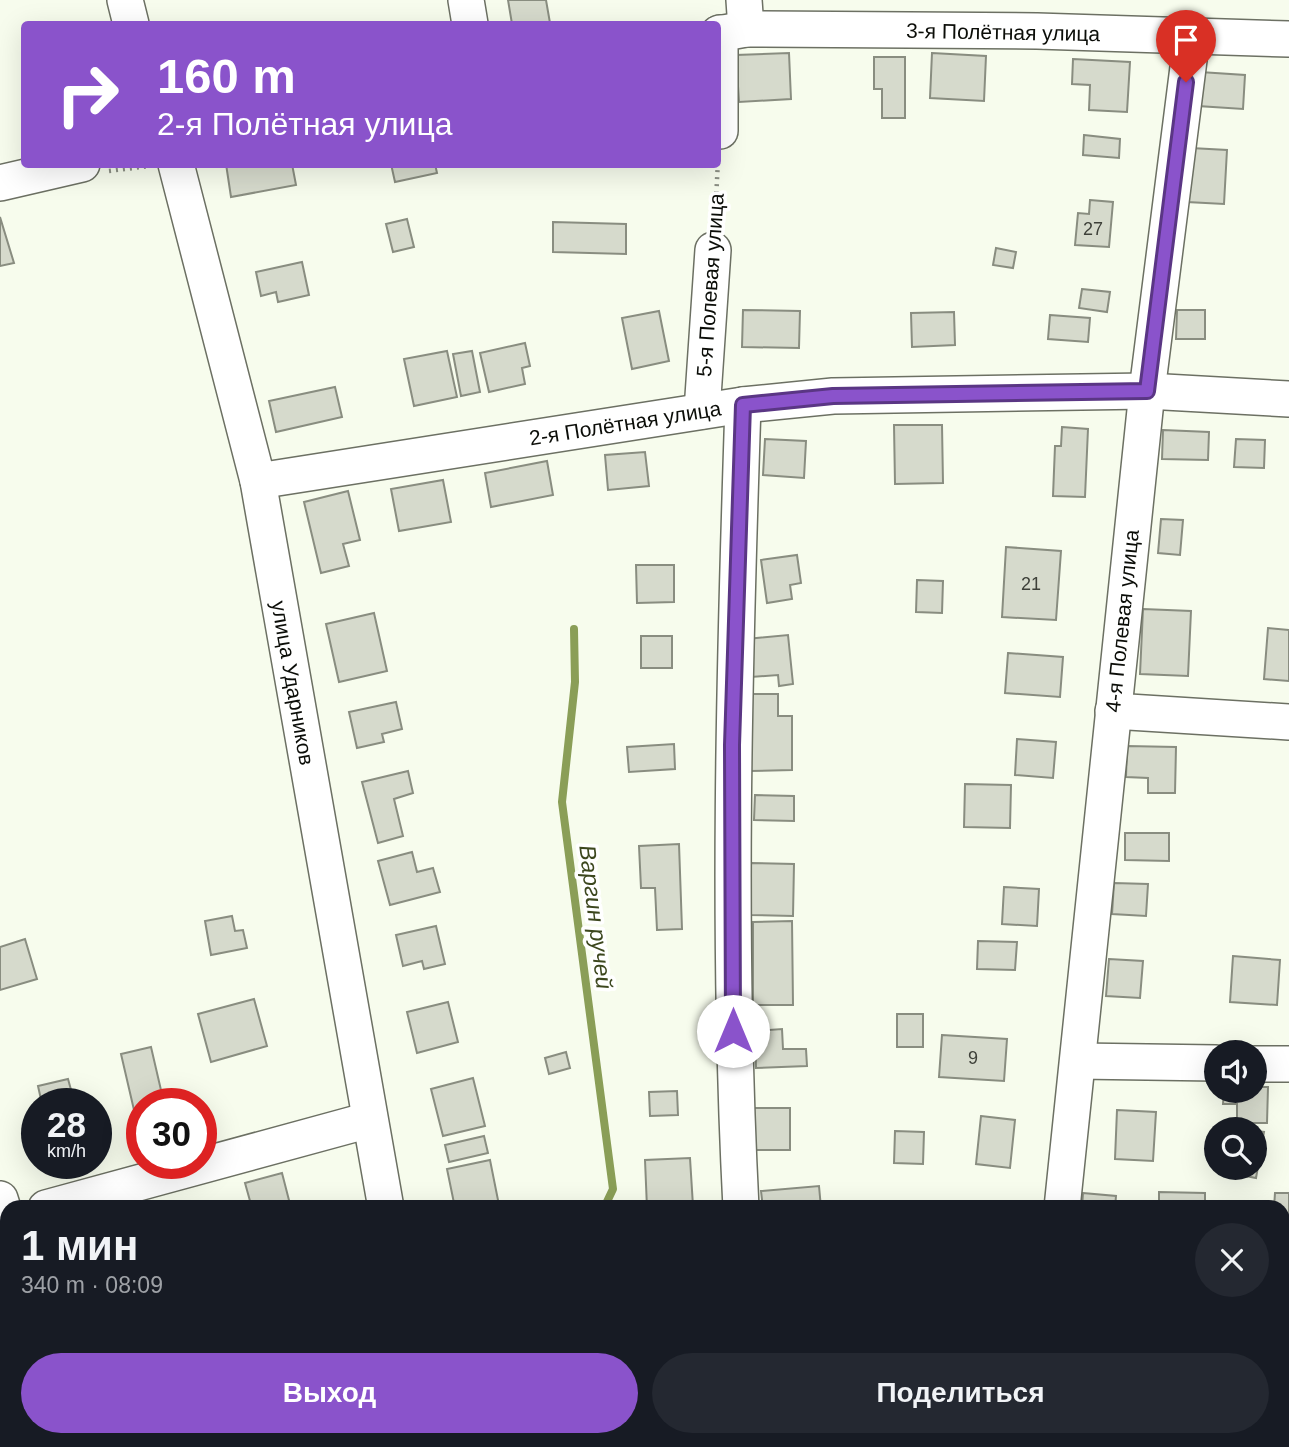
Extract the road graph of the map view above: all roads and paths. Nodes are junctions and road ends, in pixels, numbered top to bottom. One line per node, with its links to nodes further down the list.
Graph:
1 (125, 0): 4 (street)
2 (466, 0): 5 (street)
3 (1037, 15): 6 (street, 3-я Полётная улица); 7 (street, 3-я Полётная улица)
4 (130, 21)
5 (470, 21)
6 (732, 24): 9 (street)
7 (1192, 36): 8 (street, 3-я Полётная улица); 15 (street, 4-я Полевая улица)
8 (1289, 39)
9 (721, 122)
10 (65, 168): 13 (street)
11 (177, 168): 19 (street, улица Ударников)
12 (718, 168): 14 (path, 5-я Полевая улица)
13 (0, 183)
14 (713, 250): 18 (street, 5-я Полевая улица)
15 (1147, 391): 16 (street, 2-я Полётная улица); 17 (street, 2-я Полётная улица); 20 (street, 4-я Полевая улица)
16 (1289, 399)
17 (743, 405): 18 (street, 2-я Полётная улица); 29 (street)
18 (702, 411): 19 (street, 2-я Полётная улица)
19 (258, 481): 26 (street, улица Ударников)
20 (1112, 711): 21 (street); 22 (street, 4-я Полевая улица)
21 (1289, 722)
22 (1078, 1061): 23 (street); 30 (street, 4-я Полевая улица)
23 (1204, 1063)
24 (1267, 1064): 25 (street)
25 (1289, 1064)
26 (369, 1120): 27 (street); 28 (street, улица Ударников)
27 (75, 1200)
28 (384, 1200)
29 (741, 1200)
30 (1063, 1200)

